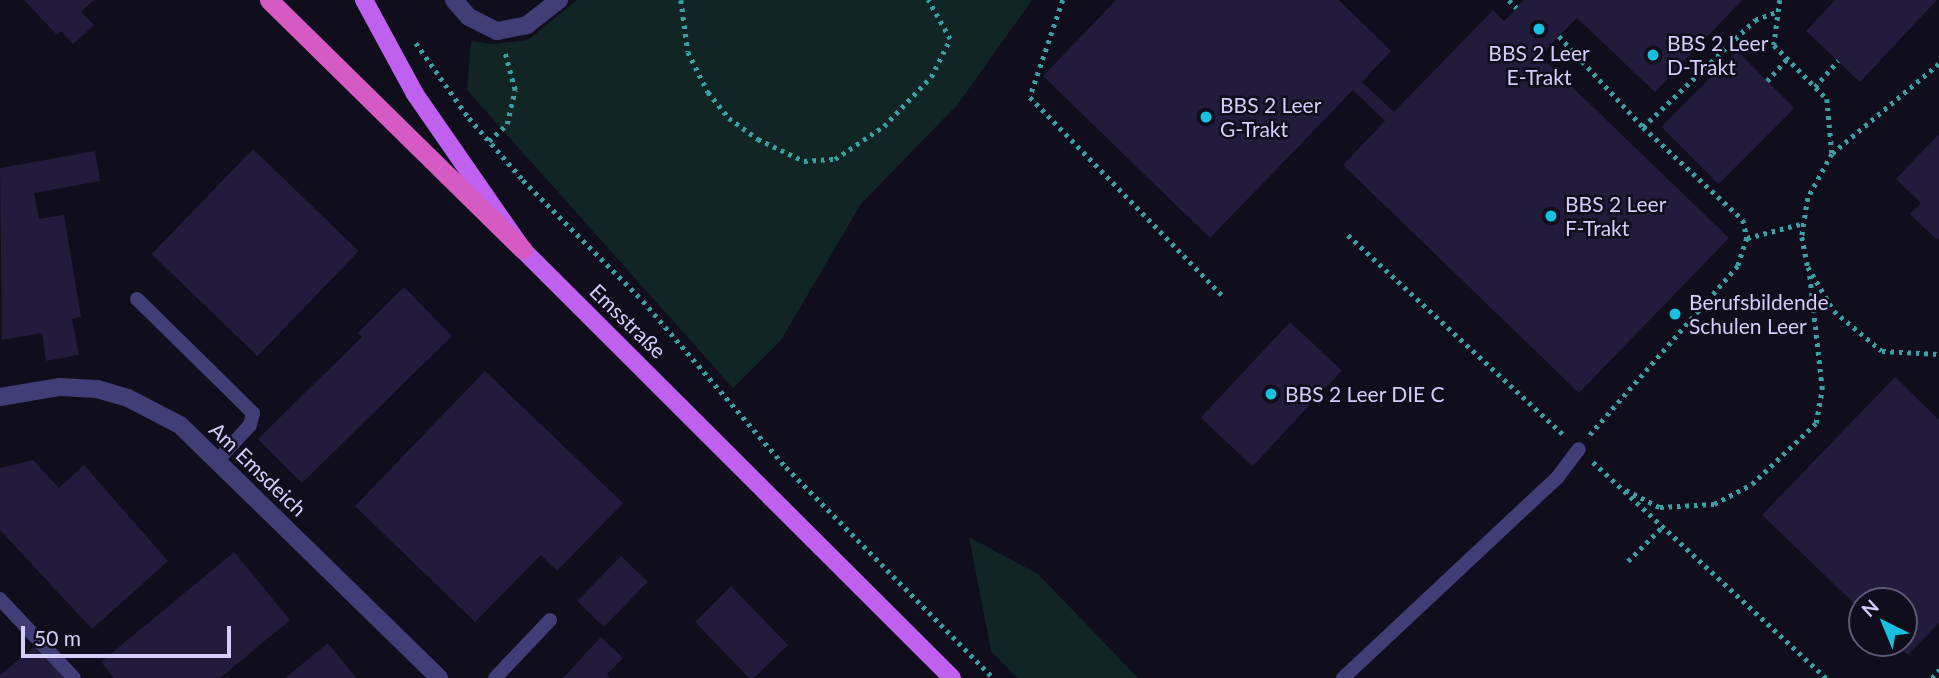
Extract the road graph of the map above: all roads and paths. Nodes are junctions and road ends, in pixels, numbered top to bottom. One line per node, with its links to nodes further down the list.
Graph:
1 (269, 0): 25 (highway, Emsstraße)
2 (364, 0): 25 (main road)
3 (454, 0): 12 (street)
4 (559, 0): 12 (street)
5 (681, 0): 6 (path)
6 (928, 0)
7 (1063, 0): 27 (path)
8 (1509, 0): 10 (path)
9 (1780, 0): 11 (path)
10 (1517, 8)
11 (1778, 11): 15 (path); 20 (path)
12 (497, 31): 21 (path)
13 (408, 32): 21 (path, Emsstraße)
14 (1559, 36): 20 (path)
15 (1787, 59): 18 (path); 19 (path)
16 (1838, 61): 19 (path)
17 (1939, 64): 22 (path)
18 (1767, 80)
19 (1815, 87): 22 (path)
20 (1643, 127): 24 (path)
21 (489, 141): 43 (path, Emsstraße)
22 (1832, 154): 23 (path)
23 (1804, 223): 24 (path); 26 (path)
24 (1747, 238): 31 (path)
25 (523, 250): 42 (main road, Emsstraße)
26 (1808, 267): 29 (path); 33 (path)
27 (1222, 295)
28 (136, 299): 32 (lane)
29 (1939, 354)
30 (0, 397): 32 (street, Am Emsdeich)
31 (1579, 449): 44 (lane)
32 (217, 461): 40 (street, Am Emsdeich)
33 (1619, 486)
34 (1662, 527): 35 (path)
35 (1628, 561)
36 (0, 599): 39 (lane)
37 (550, 620): 41 (lane)
38 (1939, 670): 45 (path)
39 (74, 678)
40 (439, 678)
41 (495, 678)
42 (952, 678)
43 (993, 678)
44 (1343, 678)
45 (1931, 678)

